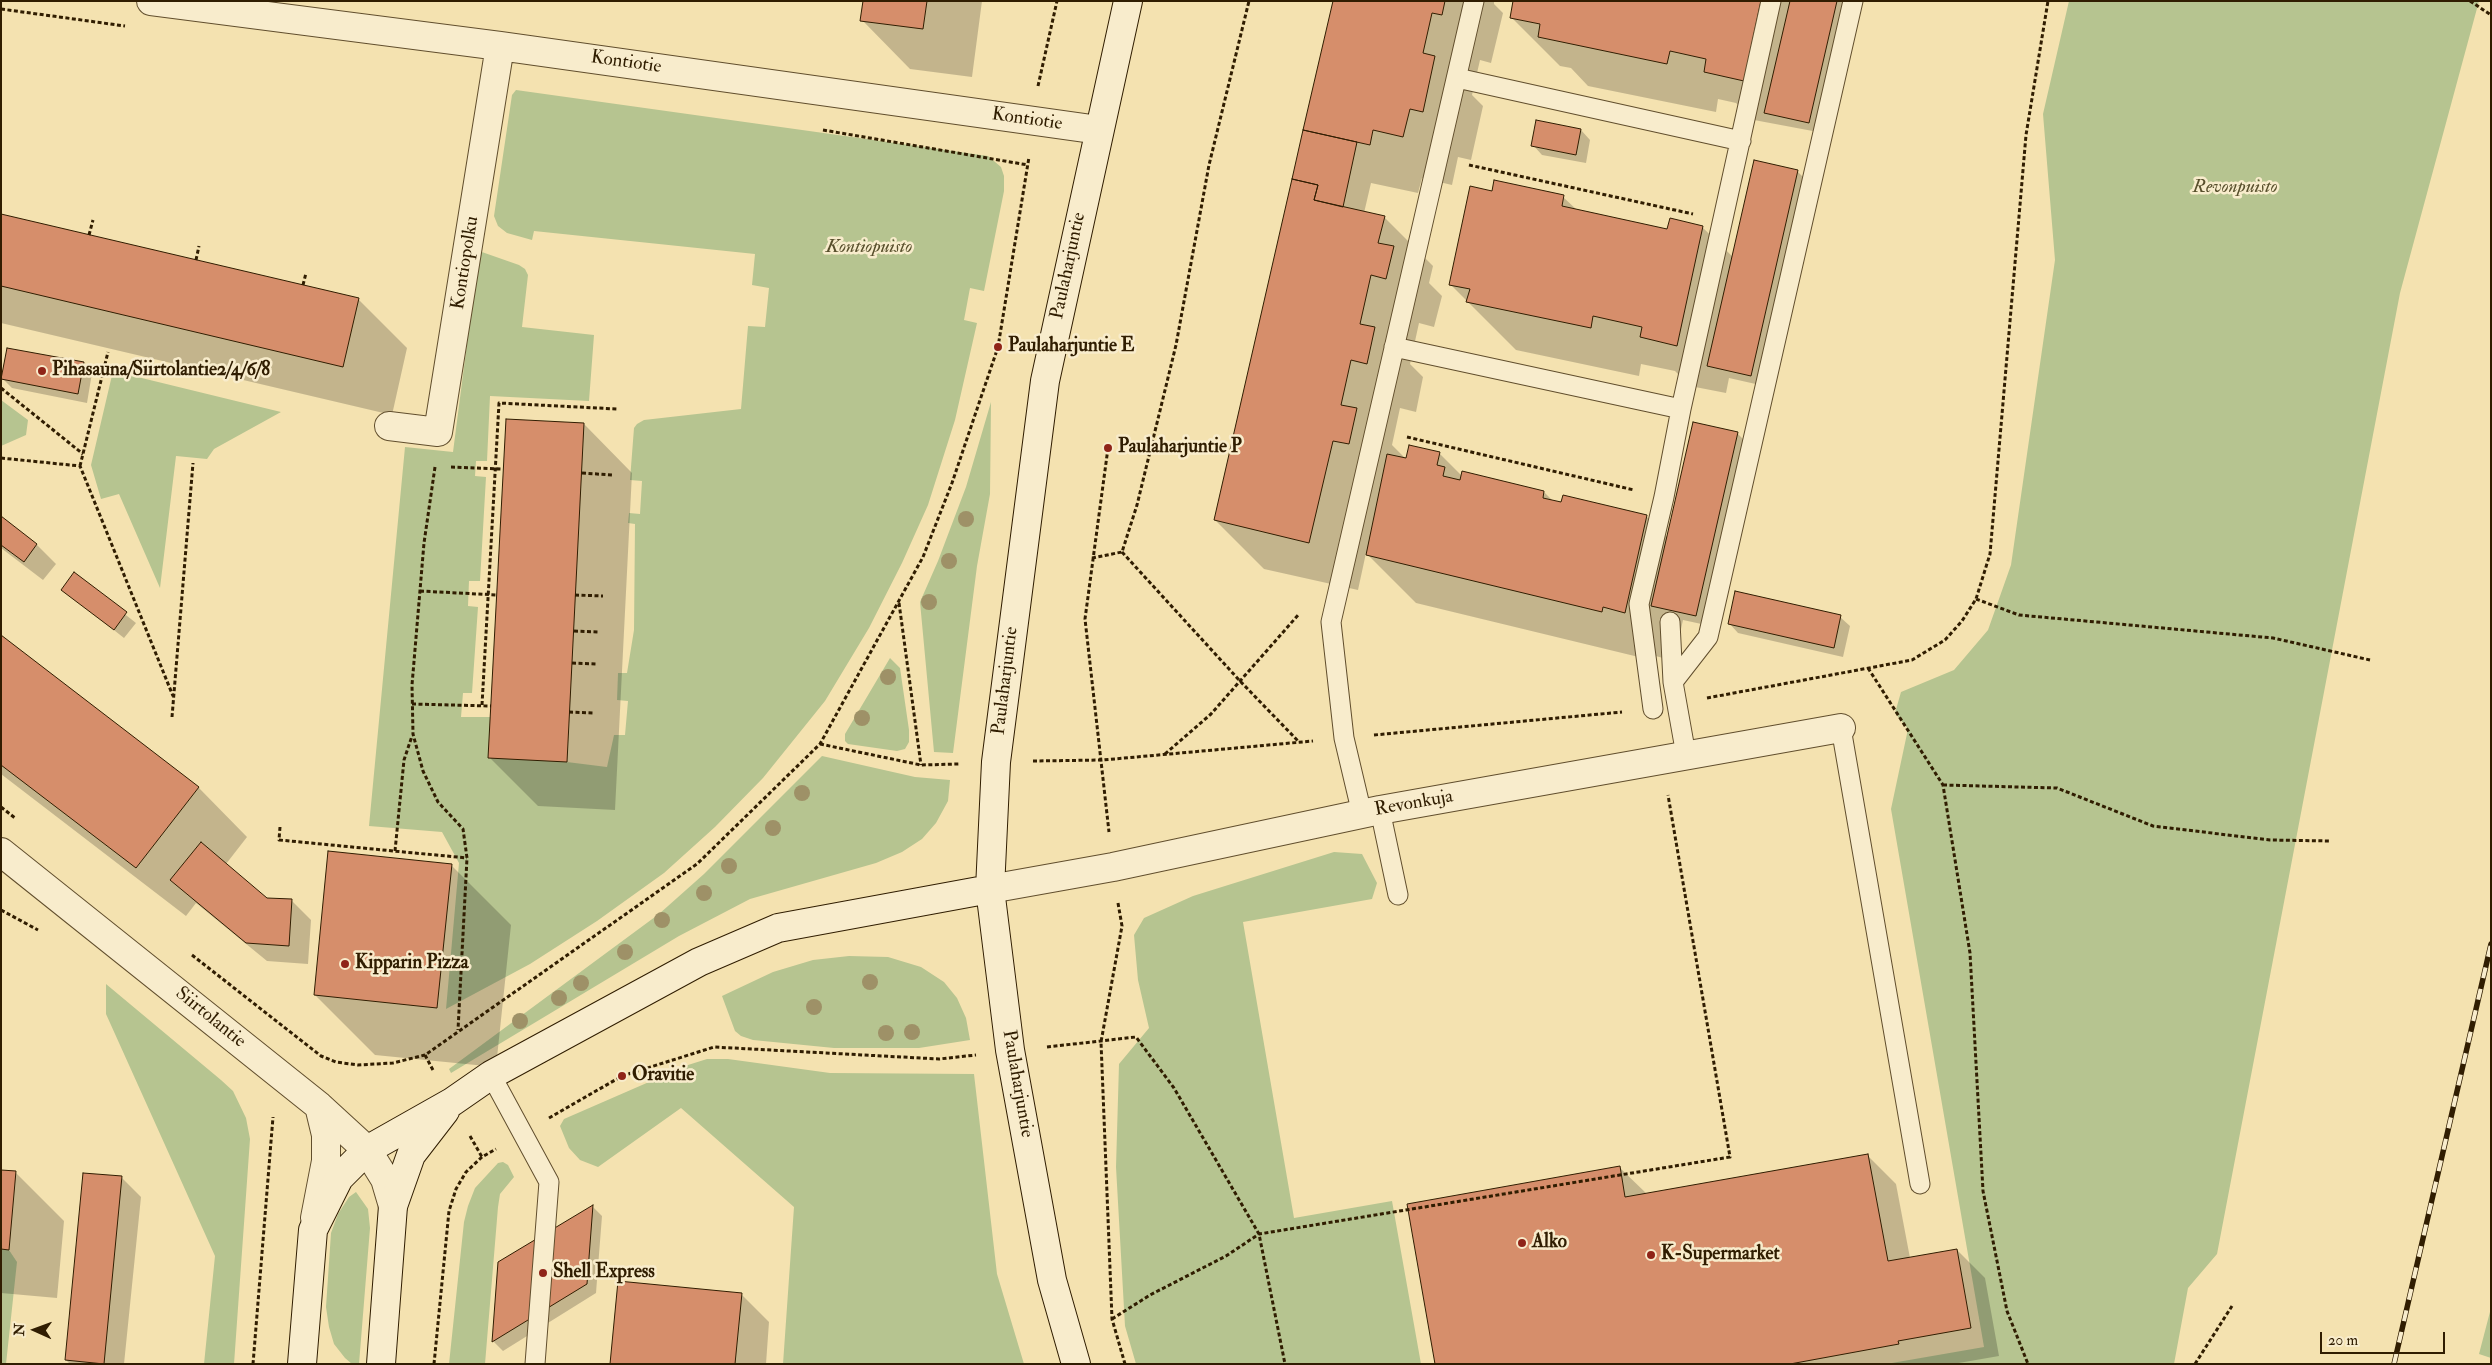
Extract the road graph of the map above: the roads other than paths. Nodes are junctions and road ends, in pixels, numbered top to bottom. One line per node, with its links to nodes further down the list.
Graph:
1 (151, 1): 6 (street, Kontiotie)
2 (1128, 1): 8 (street, Paulaharjuntie)
3 (1474, 1): 7 (lane)
4 (1772, 1): 9 (lane)
5 (1854, 1): 14 (lane)
6 (500, 46): 8 (street, Kontiotie); 12 (street, Kontiopolku)
7 (1457, 78): 9 (lane); 10 (lane)
8 (1100, 130): 20 (street, Paulaharjuntie)
9 (1741, 141): 11 (lane)
10 (1394, 346): 11 (lane); 18 (lane)
11 (1681, 409): 15 (lane)
12 (389, 426)
13 (1670, 622): 14 (lane)
14 (1673, 682): 17 (lane)
15 (1653, 709)
16 (1840, 728): 17 (street, Revonkuja); 26 (lane)
17 (1674, 757): 18 (street, Revonkuja)
18 (1371, 812): 20 (street, Revonkuja); 21 (lane)
19 (1, 852): 24 (street, Siirtolantie)
20 (990, 889): 22 (street); 32 (street, Paulaharjuntie)
21 (1398, 895)
22 (491, 1075): 23 (street); 31 (lane)
23 (452, 1102): 25 (street); 27 (street)
24 (320, 1106): 25 (street, Siirtolantie); 28 (street)
25 (367, 1150): 27 (street, Siirtolantie); 28 (street)
26 (1920, 1184)
27 (393, 1206): 30 (street)
28 (313, 1230): 29 (street)
29 (306, 1361)
30 (381, 1364)
31 (535, 1364)
32 (1076, 1364)

